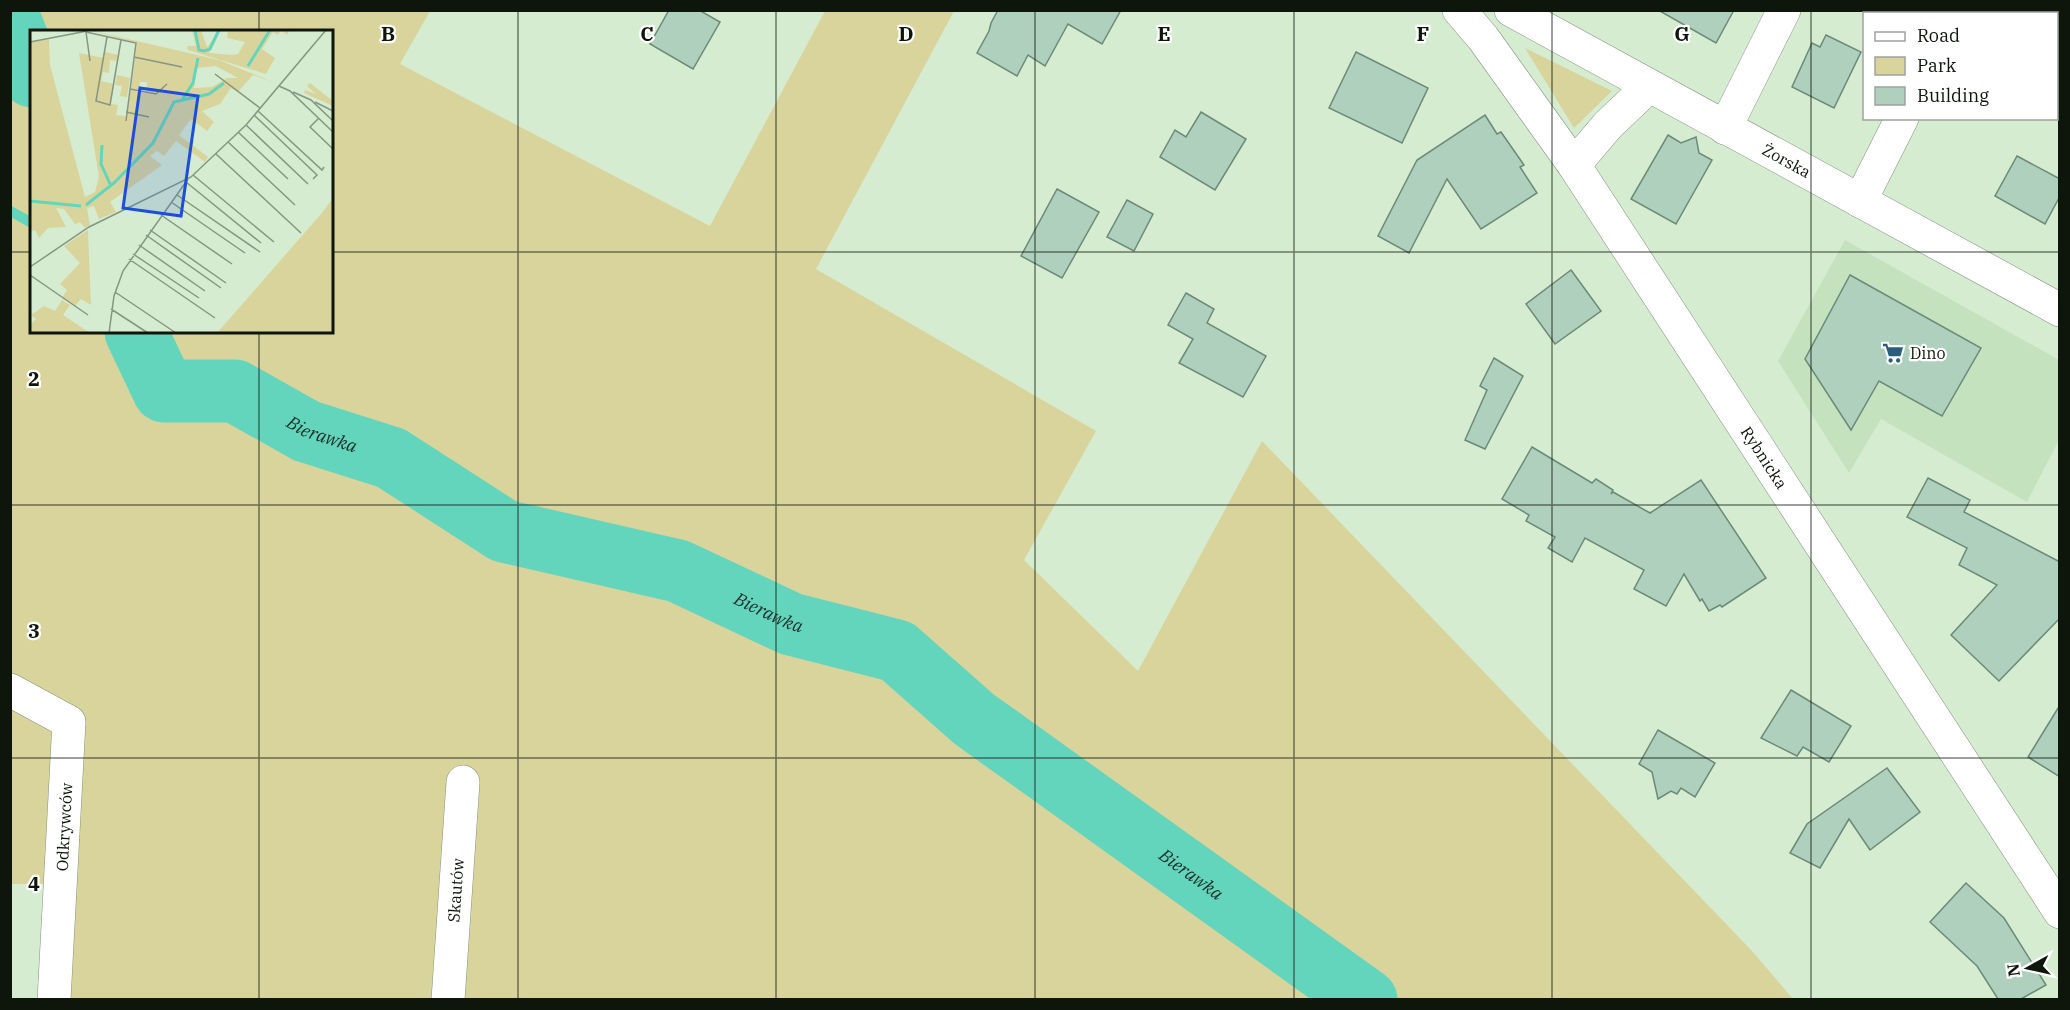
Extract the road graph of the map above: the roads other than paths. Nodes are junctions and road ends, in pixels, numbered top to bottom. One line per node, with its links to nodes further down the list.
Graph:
1 (1459, 10): 7 (street, Rybnicka)
2 (1511, 10): 4 (street, Żorska)
3 (1784, 10): 6 (street)
4 (1649, 86): 6 (street, Żorska); 7 (street)
5 (1901, 120): 8 (street)
6 (1725, 128): 8 (street, Żorska)
7 (1574, 165): 12 (street, Rybnicka)
8 (1860, 201): 9 (street, Żorska)
9 (2060, 310)
10 (10, 690): 13 (street, Odkrywców)
11 (463, 782): 14 (street, Skautów)
12 (2060, 912)
13 (54, 999)
14 (448, 999)

